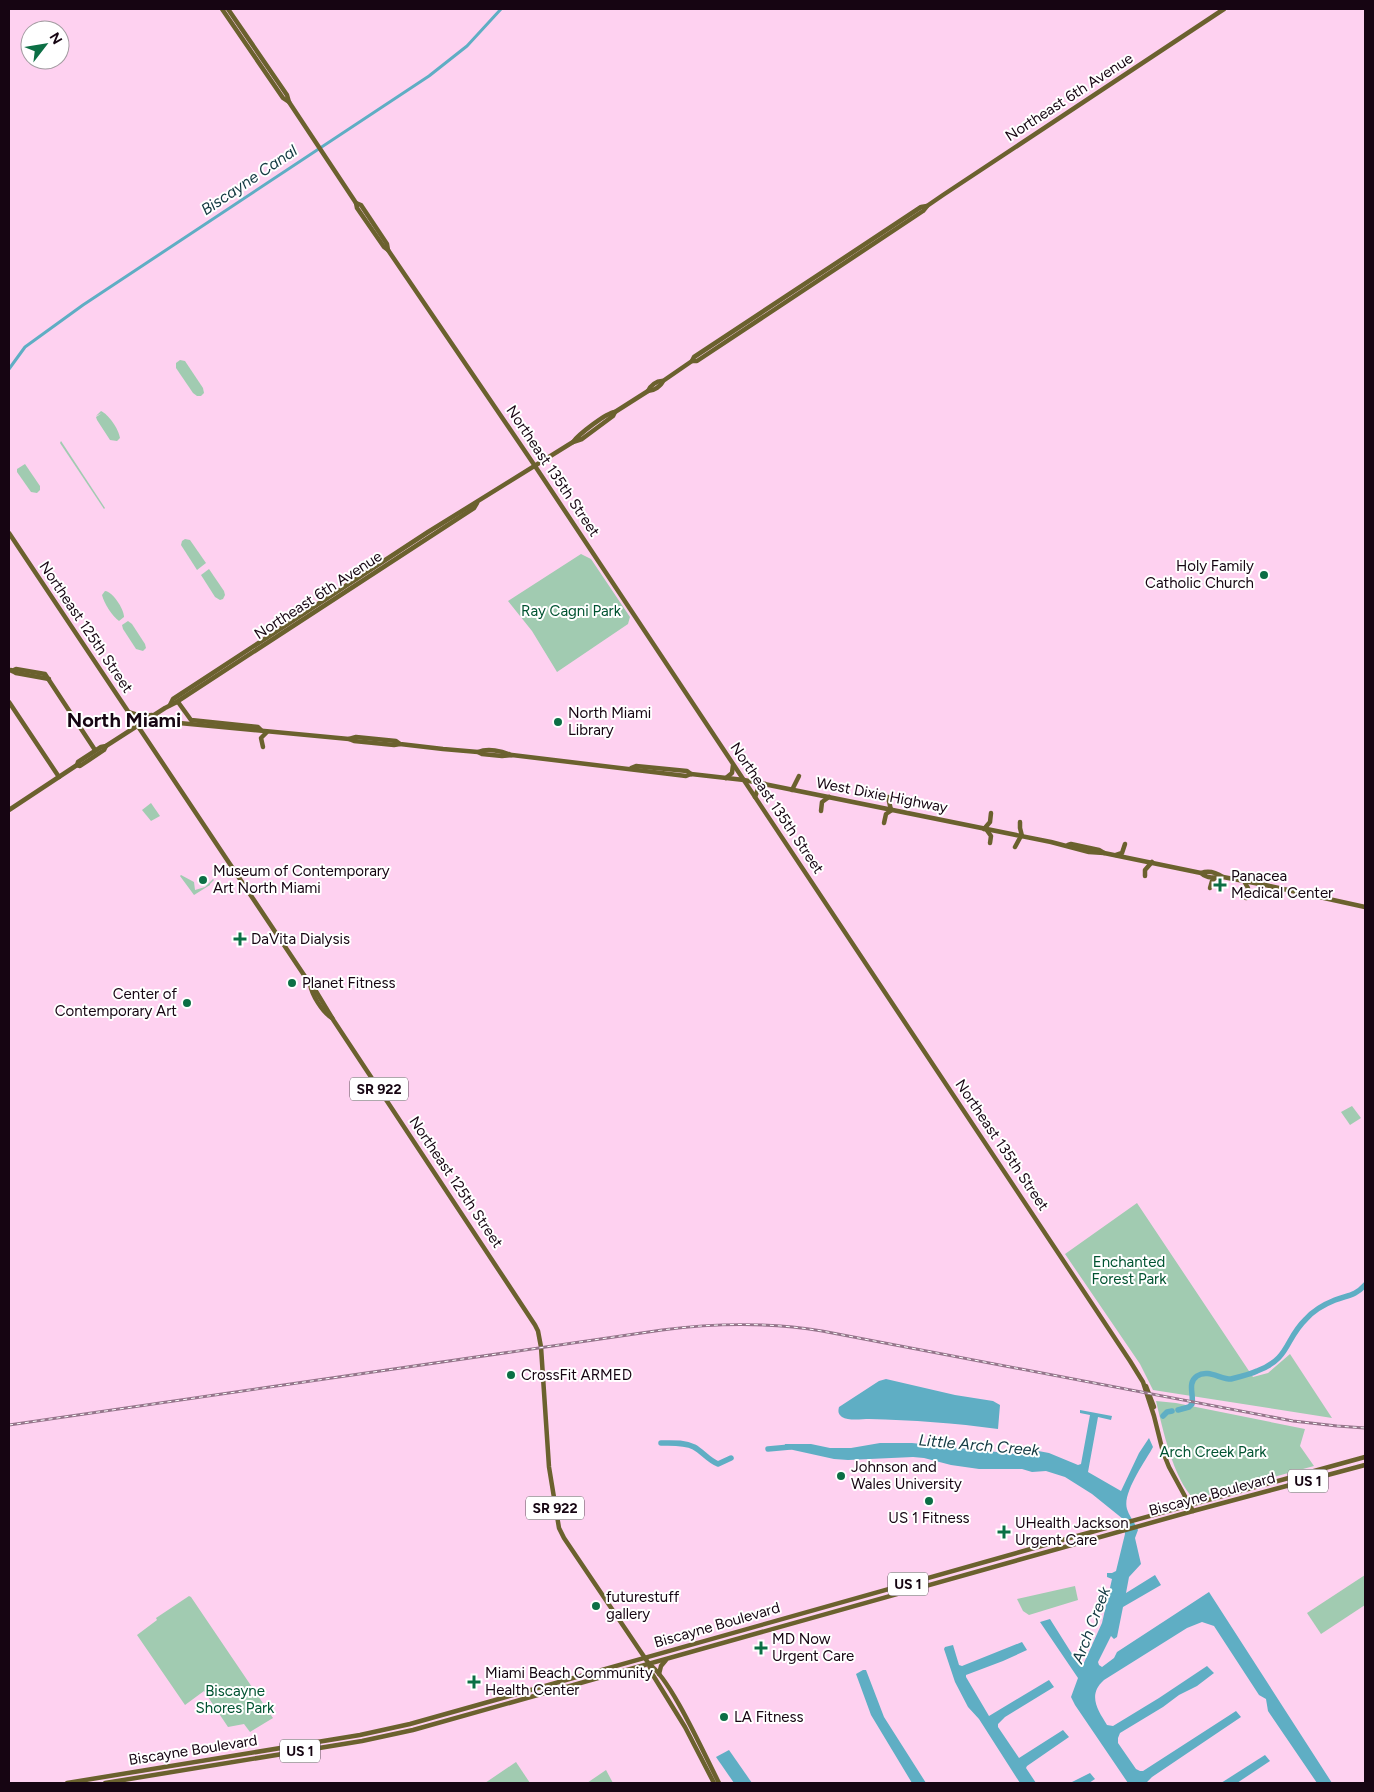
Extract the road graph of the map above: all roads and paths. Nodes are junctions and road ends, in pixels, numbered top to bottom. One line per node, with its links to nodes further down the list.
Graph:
1 (222, 9): 4 (main road)
2 (228, 9): 4 (main road)
3 (1224, 9): 5 (main road, Northeast 6th Avenue)
4 (289, 102): 13 (main road, Northeast 135th Street)
5 (927, 206): 6 (main road, Northeast 6th Avenue); 7 (main road, Northeast 6th Avenue)
6 (879, 235): 7 (main road); 8 (main road, Northeast 6th Avenue)
7 (851, 259): 9 (main road, Northeast 6th Avenue)
8 (837, 263): 9 (main road); 10 (main road, Northeast 6th Avenue)
9 (811, 285): 11 (main road, Northeast 6th Avenue)
10 (774, 305): 11 (main road); 12 (main road, Northeast 6th Avenue)
11 (736, 335): 12 (main road, Northeast 6th Avenue)
12 (692, 362): 13 (main road, Northeast 6th Avenue)
13 (536, 466): 14 (main road, Northeast 6th Avenue); 42 (main road, Northeast 135th Street)
14 (477, 503): 15 (main road, Northeast 6th Avenue); 16 (main road, Northeast 6th Avenue)
15 (453, 516): 16 (main road); 18 (main road, Northeast 6th Avenue)
16 (449, 525): 20 (main road, Northeast 6th Avenue)
17 (9, 533): 29 (main road, Northeast 125th Street / SR 922)
18 (305, 614): 19 (main road, Northeast 6th Avenue); 20 (main road)
19 (295, 620): 21 (main road); 22 (main road, Northeast 6th Avenue)
20 (294, 626): 21 (main road, Northeast 6th Avenue)
21 (287, 630): 24 (main road, Northeast 6th Avenue)
22 (222, 667): 24 (main road); 28 (main road, Northeast 6th Avenue)
23 (10, 670): 25 (main road); 25 (main road)
24 (217, 676): 27 (main road, Northeast 6th Avenue)
25 (49, 679): 37 (main road)
26 (9, 702): 45 (main road)
27 (178, 702): 28 (main road, Northeast 6th Avenue); 33 (main road, West Dixie Highway)
28 (170, 705): 30 (main road, Northeast 6th Avenue)
29 (128, 712): 30 (main road); 32 (main road, Northeast 125th Street / SR 922)
30 (154, 715): 31 (main road, Northeast 6th Avenue)
31 (148, 719): 32 (main road, Northeast 6th Avenue); 33 (main road, West Dixie Highway)
32 (137, 726): 35 (main road, Northeast 6th Avenue); 86 (main road, Northeast 125th Street / SR 922)
33 (261, 730): 34 (main road, West Dixie Highway)
34 (268, 731): 36 (main road); 38 (main road, West Dixie Highway)
35 (106, 746): 37 (main road, Northeast 6th Avenue); 43 (main road, Northeast 6th Avenue)
36 (263, 747)
37 (95, 750): 43 (main road, Northeast 6th Avenue)
38 (478, 752): 39 (main road, West Dixie Highway); 39 (main road, West Dixie Highway)
39 (512, 755): 41 (main road, West Dixie Highway)
40 (556, 755): 41 (main road)
41 (551, 760): 46 (main road, West Dixie Highway)
42 (733, 764): 46 (main road); 47 (main road, Northeast 135th Street)
43 (77, 765): 45 (main road, Northeast 6th Avenue)
44 (799, 776): 49 (main road)
45 (59, 777): 53 (main road, Northeast 6th Avenue)
46 (726, 778): 47 (main road, West Dixie Highway)
47 (744, 780): 48 (main road, West Dixie Highway); 50 (main road, Northeast 135th Street)
48 (765, 784): 49 (main road, West Dixie Highway); 50 (main road)
49 (792, 790): 51 (main road, West Dixie Highway)
50 (755, 797): 80 (main road, Northeast 135th Street)
51 (829, 797): 54 (main road, West Dixie Highway); 55 (main road)
52 (888, 797): 54 (main road)
53 (9, 810)
54 (891, 810): 58 (main road); 59 (main road, West Dixie Highway)
55 (821, 811)
56 (991, 813): 59 (main road)
57 (1020, 822): 60 (main road)
58 (884, 823)
59 (985, 829): 60 (main road, West Dixie Highway); 61 (main road)
60 (1021, 836): 63 (main road); 64 (main road, West Dixie Highway)
61 (990, 843)
62 (1125, 844): 64 (main road)
63 (1014, 847)
64 (1116, 855): 65 (main road, West Dixie Highway)
65 (1152, 862): 66 (main road, West Dixie Highway); 67 (main road)
66 (1202, 873): 68 (main road, West Dixie Highway); 69 (main road, West Dixie Highway)
67 (1145, 876)
68 (1223, 877): 69 (main road, West Dixie Highway); 70 (main road, West Dixie Highway)
69 (1215, 878): 71 (main road)
70 (1244, 881): 72 (main road); 73 (main road, West Dixie Highway)
71 (1210, 888)
72 (1246, 898)
73 (1365, 907)
74 (1365, 1457): 76 (main road, Biscayne Boulevard / US 1)
75 (1365, 1465): 77 (main road, Biscayne Boulevard / US 1)
76 (1332, 1467): 77 (main road); 78 (main road, Biscayne Boulevard / US 1)
77 (1334, 1474): 79 (main road, Biscayne Boulevard / US 1)
78 (1264, 1485): 79 (main road); 80 (main road, Biscayne Boulevard / US 1)
79 (1266, 1493): 81 (main road, Biscayne Boulevard / US 1)
80 (1190, 1505): 81 (main road, Northeast 135th Street); 82 (main road, Biscayne Boulevard / US 1)
81 (1194, 1511): 84 (main road, Biscayne Boulevard / US 1)
82 (873, 1594): 83 (main road, Biscayne Boulevard / US 1); 84 (main road)
83 (856, 1599): 85 (main road); 86 (main road, Biscayne Boulevard / US 1)
84 (863, 1604): 85 (main road, Biscayne Boulevard / US 1)
85 (844, 1609): 87 (main road, Biscayne Boulevard / US 1)
86 (645, 1658): 88 (main road, SR 922); 91 (main road, Biscayne Boulevard / US 1)
87 (666, 1659): 88 (main road, Biscayne Boulevard / US 1); 89 (main road)
88 (648, 1664): 89 (main road, SR 922); 90 (main road, SR 922); 93 (main road, Biscayne Boulevard / US 1)
89 (659, 1674): 92 (main road, SR 922)
90 (666, 1694): 92 (main road); 96 (main road, SR 922)
91 (500, 1699): 93 (main road); 94 (main road, Biscayne Boulevard / US 1)
92 (675, 1699): 96 (main road, SR 922)
93 (489, 1709): 95 (main road, Biscayne Boulevard / US 1)
94 (288, 1747): 95 (main road); 97 (main road, Biscayne Boulevard / US 1)
95 (281, 1754): 98 (main road, Biscayne Boulevard / US 1)
96 (705, 1760): 99 (main road, SR 922); 100 (main road, SR 922)
97 (67, 1783)
98 (105, 1783)
99 (714, 1783)
100 (719, 1783)

